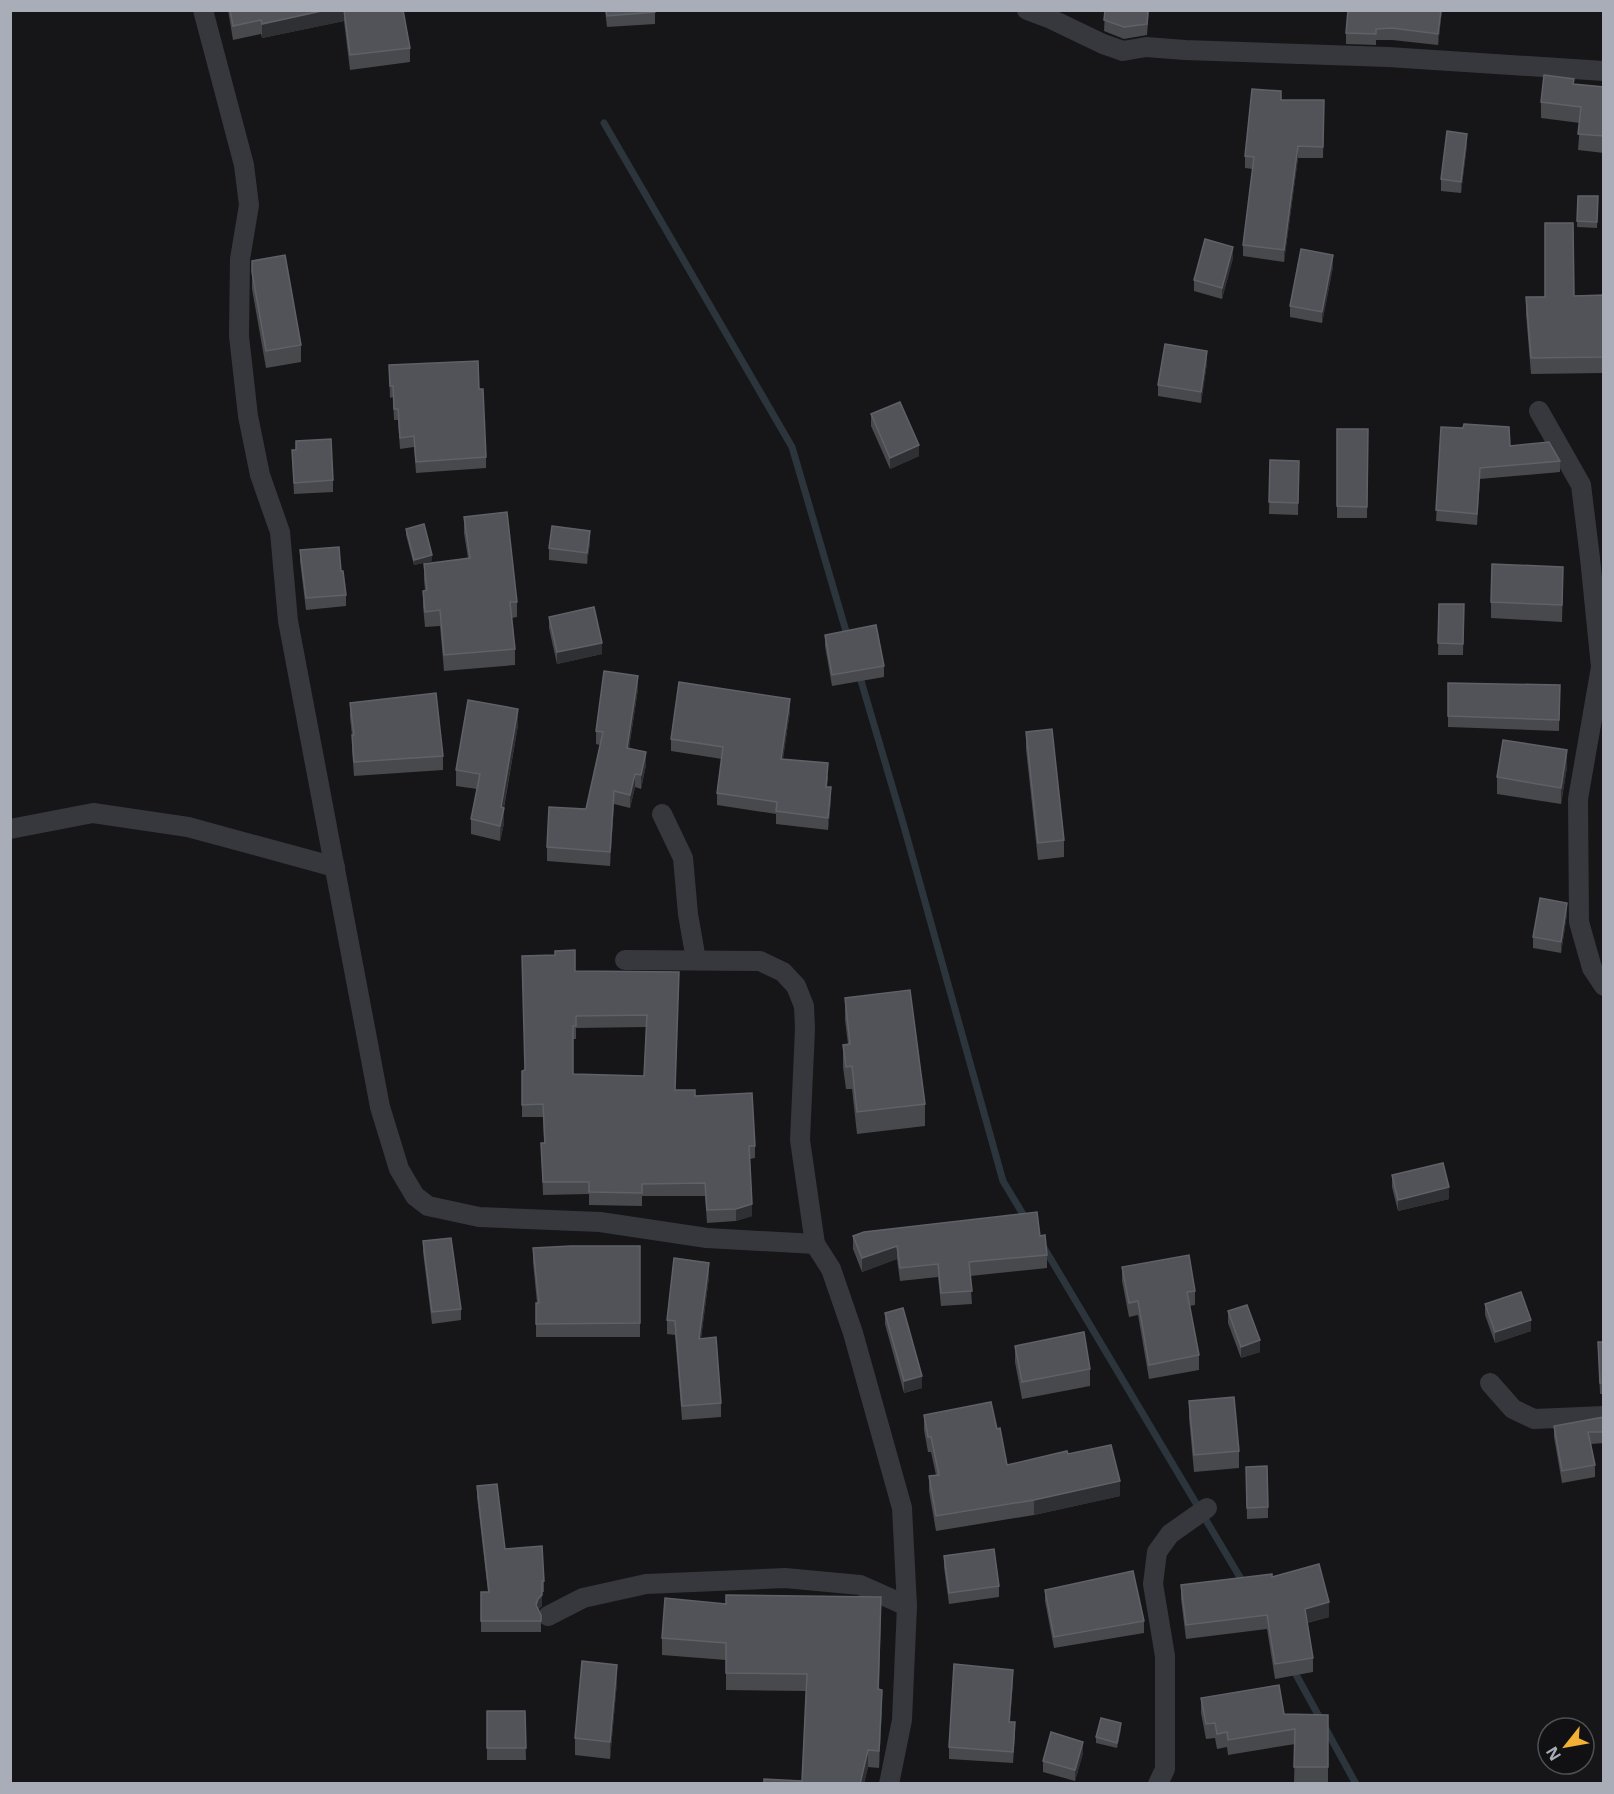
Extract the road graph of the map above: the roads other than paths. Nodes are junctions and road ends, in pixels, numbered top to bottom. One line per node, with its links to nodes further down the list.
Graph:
1 (203, 10): 7 (street)
2 (1027, 10): 3 (street)
3 (1604, 71)
4 (1539, 411): 10 (street)
5 (662, 814): 9 (street)
6 (10, 829): 7 (street)
7 (335, 867): 11 (street)
8 (625, 960): 9 (street)
9 (696, 960): 11 (street)
10 (1604, 986)
11 (815, 1244): 15 (street)
12 (1490, 1383): 13 (street)
13 (1604, 1416)
14 (1207, 1508): 18 (street)
15 (907, 1606): 16 (street); 17 (street)
16 (548, 1616)
17 (889, 1784)
18 (1158, 1784)

